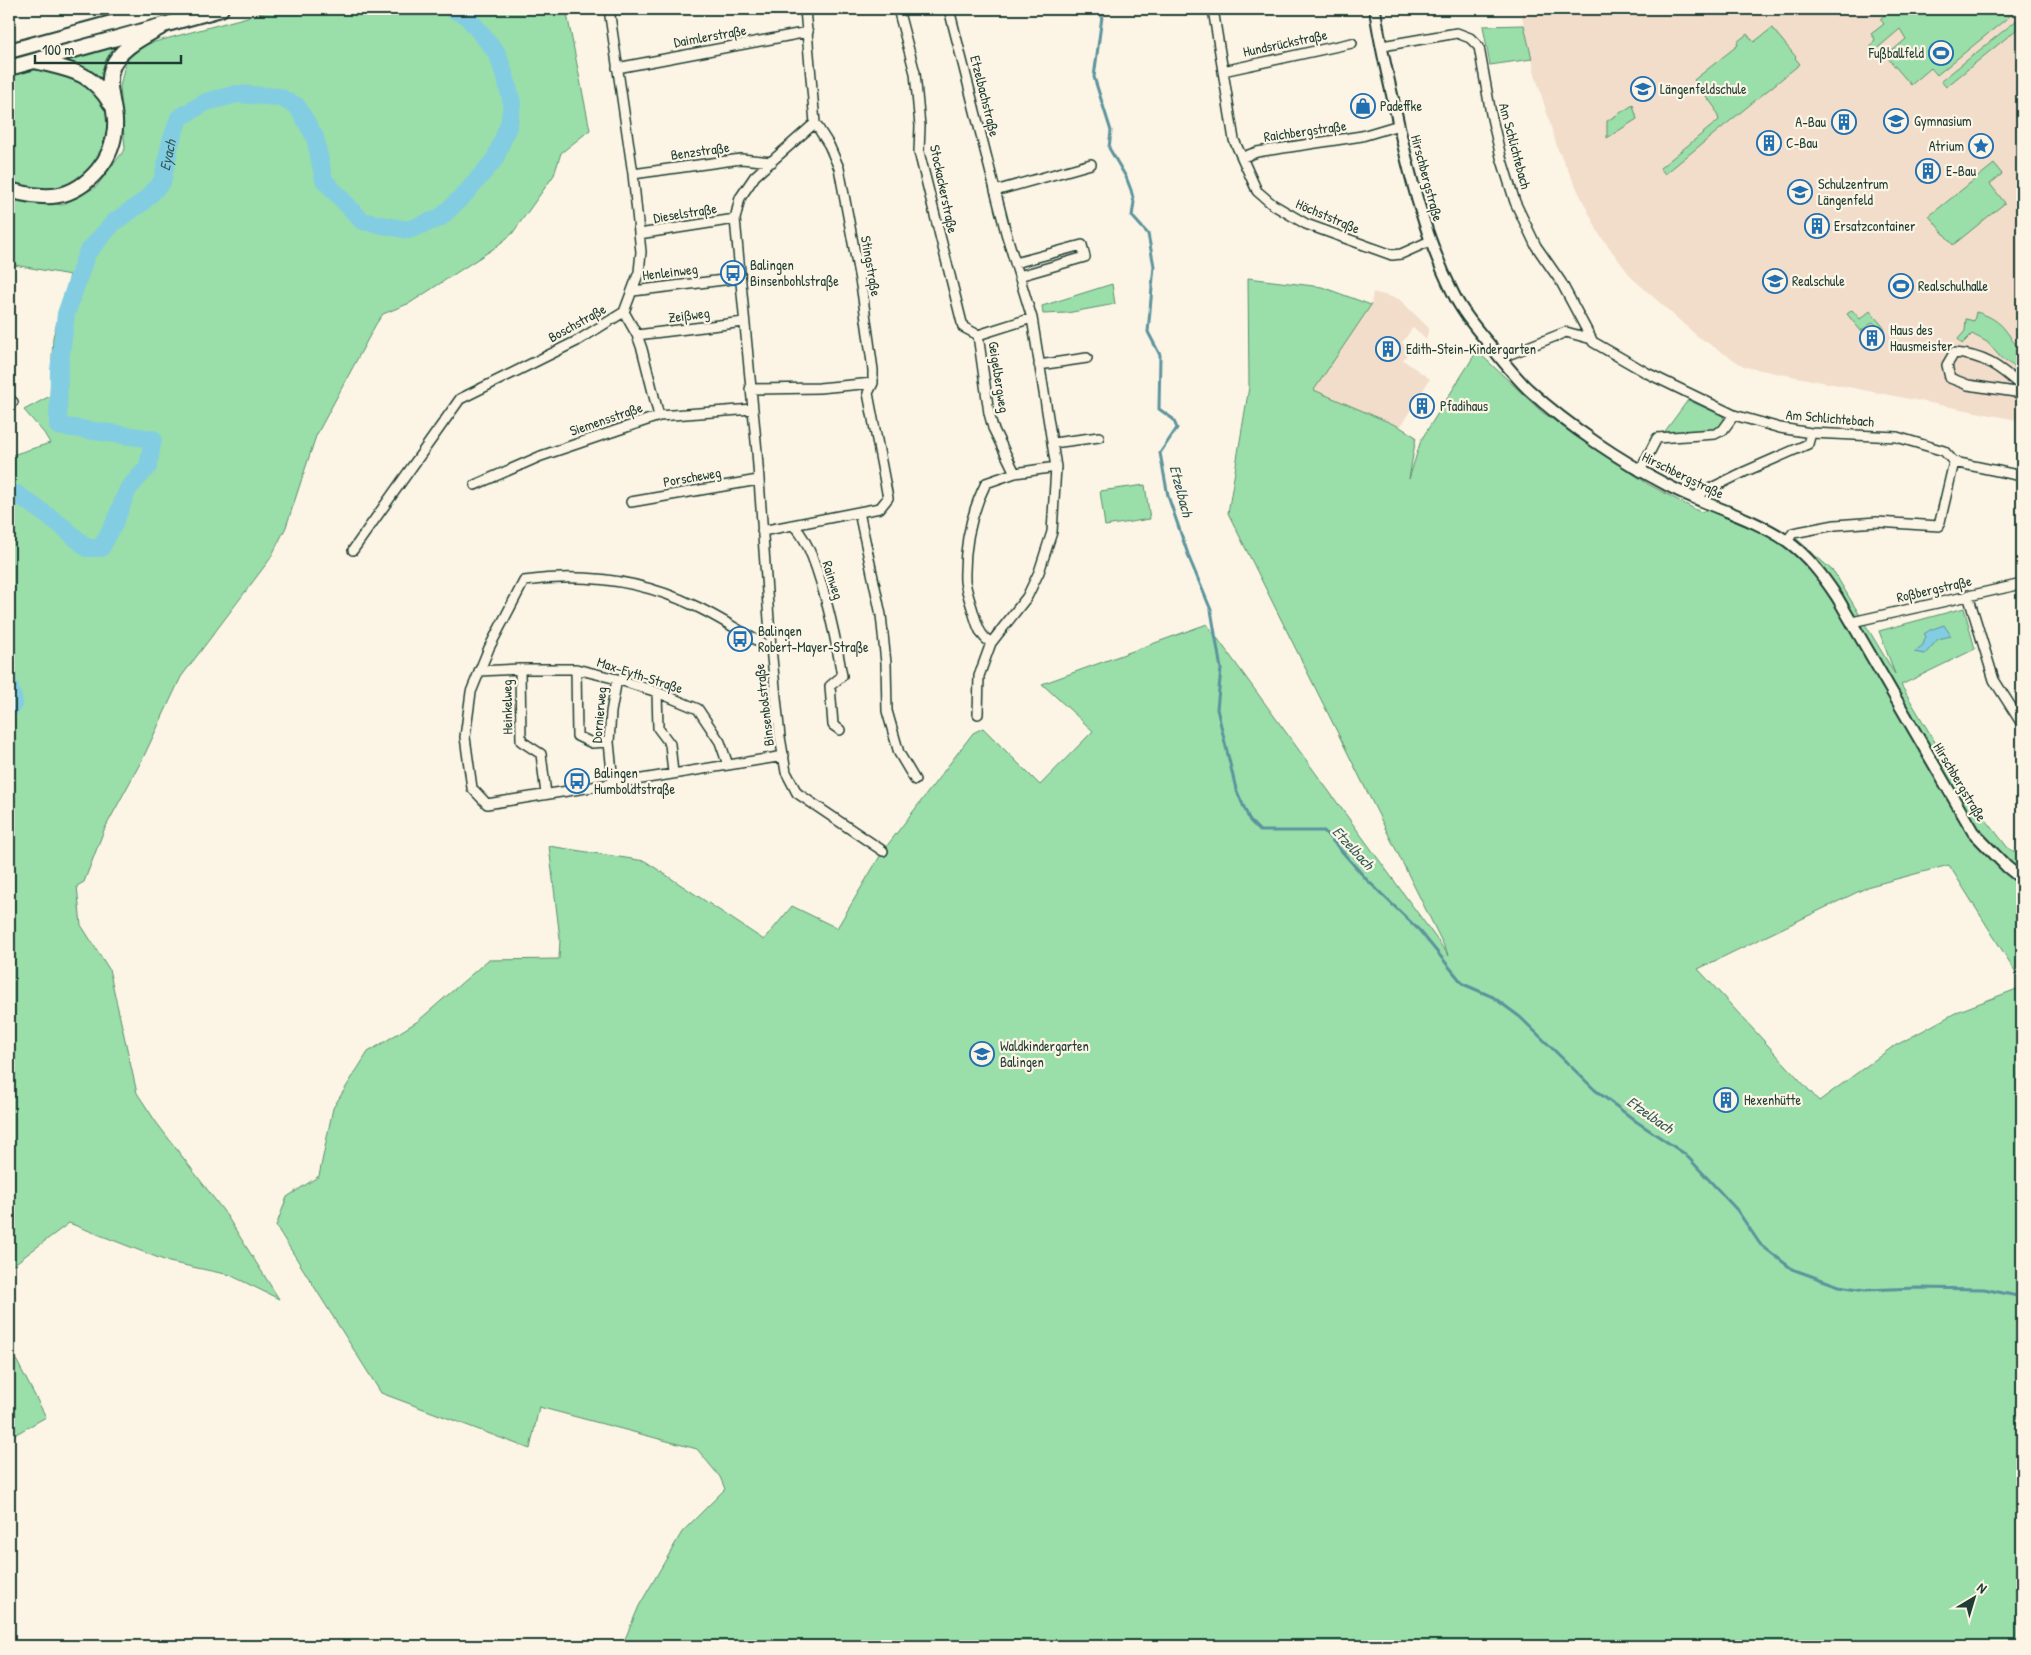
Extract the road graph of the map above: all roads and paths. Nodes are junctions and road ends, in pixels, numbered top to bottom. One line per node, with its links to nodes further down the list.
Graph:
1 (163, 9): 13 (highway)
2 (221, 9): 9 (highway)
3 (609, 9): 16 (street, Boschstraße)
4 (805, 9): 10 (street, Stingstraße)
5 (898, 9): 38 (street, Stockackerstraße)
6 (949, 9): 26 (street, Etzelbachstraße)
7 (1213, 9): 17 (street, Höchststraße)
8 (1375, 9): 12 (street, Hirschbergstraße)
9 (161, 27): 14 (highway); 18 (highway)
10 (808, 32): 16 (street, Daimlerstraße); 19 (street, Stingstraße)
11 (1352, 43): 17 (street, Hundsrückstraße)
12 (1382, 46): 20 (street, Hirschbergstraße); 39 (street, Am Schlichtebach)
13 (9, 51)
14 (34, 61): 15 (highway); 18 (highway)
15 (9, 68)
16 (616, 68): 24 (street, Boschstraße)
17 (1223, 71): 21 (street, Höchststraße)
18 (113, 108): 25 (highway)
19 (815, 123): 22 (street, Binsenbolstraße); 43 (street, Stingstraße)
20 (1399, 125): 21 (street, Raichbergstraße); 29 (street, Hirschbergstraße)
21 (1243, 157): 29 (street, Höchststraße)
22 (772, 162): 24 (street, Benzstraße); 27 (street, Binsenbolstraße)
23 (1091, 164): 26 (street)
24 (633, 174): 28 (street, Boschstraße)
25 (9, 190)
26 (995, 191): 30 (street, Etzelbachstraße)
27 (735, 219): 28 (street, Dieselstraße); 32 (street, Binsenbolstraße)
28 (639, 234): 33 (street, Boschstraße)
29 (1430, 241): 41 (street, Hirschbergstraße)
30 (1015, 262): 31 (street, Etzelbachstraße); 31 (street)
31 (1019, 276): 35 (street, Etzelbachstraße)
32 (740, 278): 33 (street, Henleinweg); 36 (street, Binsenbolstraße)
33 (633, 291): 34 (street, Boschstraße)
34 (624, 312): 37 (street); 66 (street, Boschstraße)
35 (1032, 318): 38 (street, Geigelbergweg); 42 (street, Etzelbachstraße)
36 (744, 322): 37 (street, Zeißweg); 45 (street, Binsenbolstraße)
37 (637, 335): 49 (street)
38 (978, 335): 56 (street, Geigelbergweg)
39 (1588, 338): 41 (street, Am Schlichtebach); 48 (street, Am Schlichtebach)
40 (1087, 358): 42 (street)
41 (1500, 358): 55 (street, Hirschbergstraße)
42 (1039, 366): 52 (street, Etzelbachstraße)
43 (874, 384): 45 (street); 62 (street, Stingstraße)
44 (2022, 387): 46 (street)
45 (750, 389): 47 (street, Binsenbolstraße)
46 (2022, 393)
47 (753, 409): 49 (street, Siemensstraße); 58 (street, Binsenbolstraße)
48 (1734, 415): 50 (street, Am Schlichtebach); 55 (street)
49 (659, 416): 59 (street, Siemensstraße)
50 (1810, 433): 53 (street, Am Schlichtebach); 60 (street)
51 (1099, 437): 52 (street)
52 (1053, 443): 54 (street, Etzelbachstraße)
53 (1954, 462): 57 (street, Am Schlichtebach); 65 (street)
54 (1056, 468): 56 (street); 70 (street, Etzelbachstraße)
55 (1640, 471): 60 (street, Hirschbergstraße)
56 (1015, 474): 70 (street)
57 (2022, 476)
58 (758, 480): 61 (street, Porscheweg); 64 (street, Binsenbolstraße)
59 (476, 485)
60 (1693, 497): 65 (street, Hirschbergstraße)
61 (631, 502)
62 (859, 512): 63 (street, Stingstraße); 84 (street)
63 (792, 525): 64 (street, Stingstraße); 79 (street, Rainweg)
64 (762, 531): 71 (street, Binsenbolstraße)
65 (1787, 541): 69 (street, Hirschbergstraße)
66 (353, 550)
67 (2022, 584): 68 (street, Roßbergstraße)
68 (1968, 595): 69 (street, Roßbergstraße); 78 (street)
69 (1852, 622): 88 (street, Hirschbergstraße)
70 (991, 642): 77 (street, Etzelbachstraße)
71 (771, 648): 74 (street); 81 (street, Binsenbolstraße)
72 (520, 669): 73 (street, Max-Eyth-Straße); 74 (street, Max-Eyth-Straße); 86 (street, Heinkelweg)
73 (576, 669): 75 (street, Max-Eyth-Straße); 80 (street)
74 (479, 671): 86 (street)
75 (617, 679): 76 (street, Max-Eyth-Straße); 80 (street, Dornierweg)
76 (657, 692): 82 (street, Max-Eyth-Straße); 83 (street)
77 (978, 714)
78 (2022, 724)
79 (840, 730)
80 (609, 742): 85 (street, Dornierweg)
81 (784, 756): 82 (street); 87 (street, Binsenbolstraße)
82 (728, 765): 83 (street)
83 (673, 774): 85 (street)
84 (915, 780)
85 (612, 783): 86 (street)
86 (546, 794)
87 (882, 851)
88 (2022, 879)

